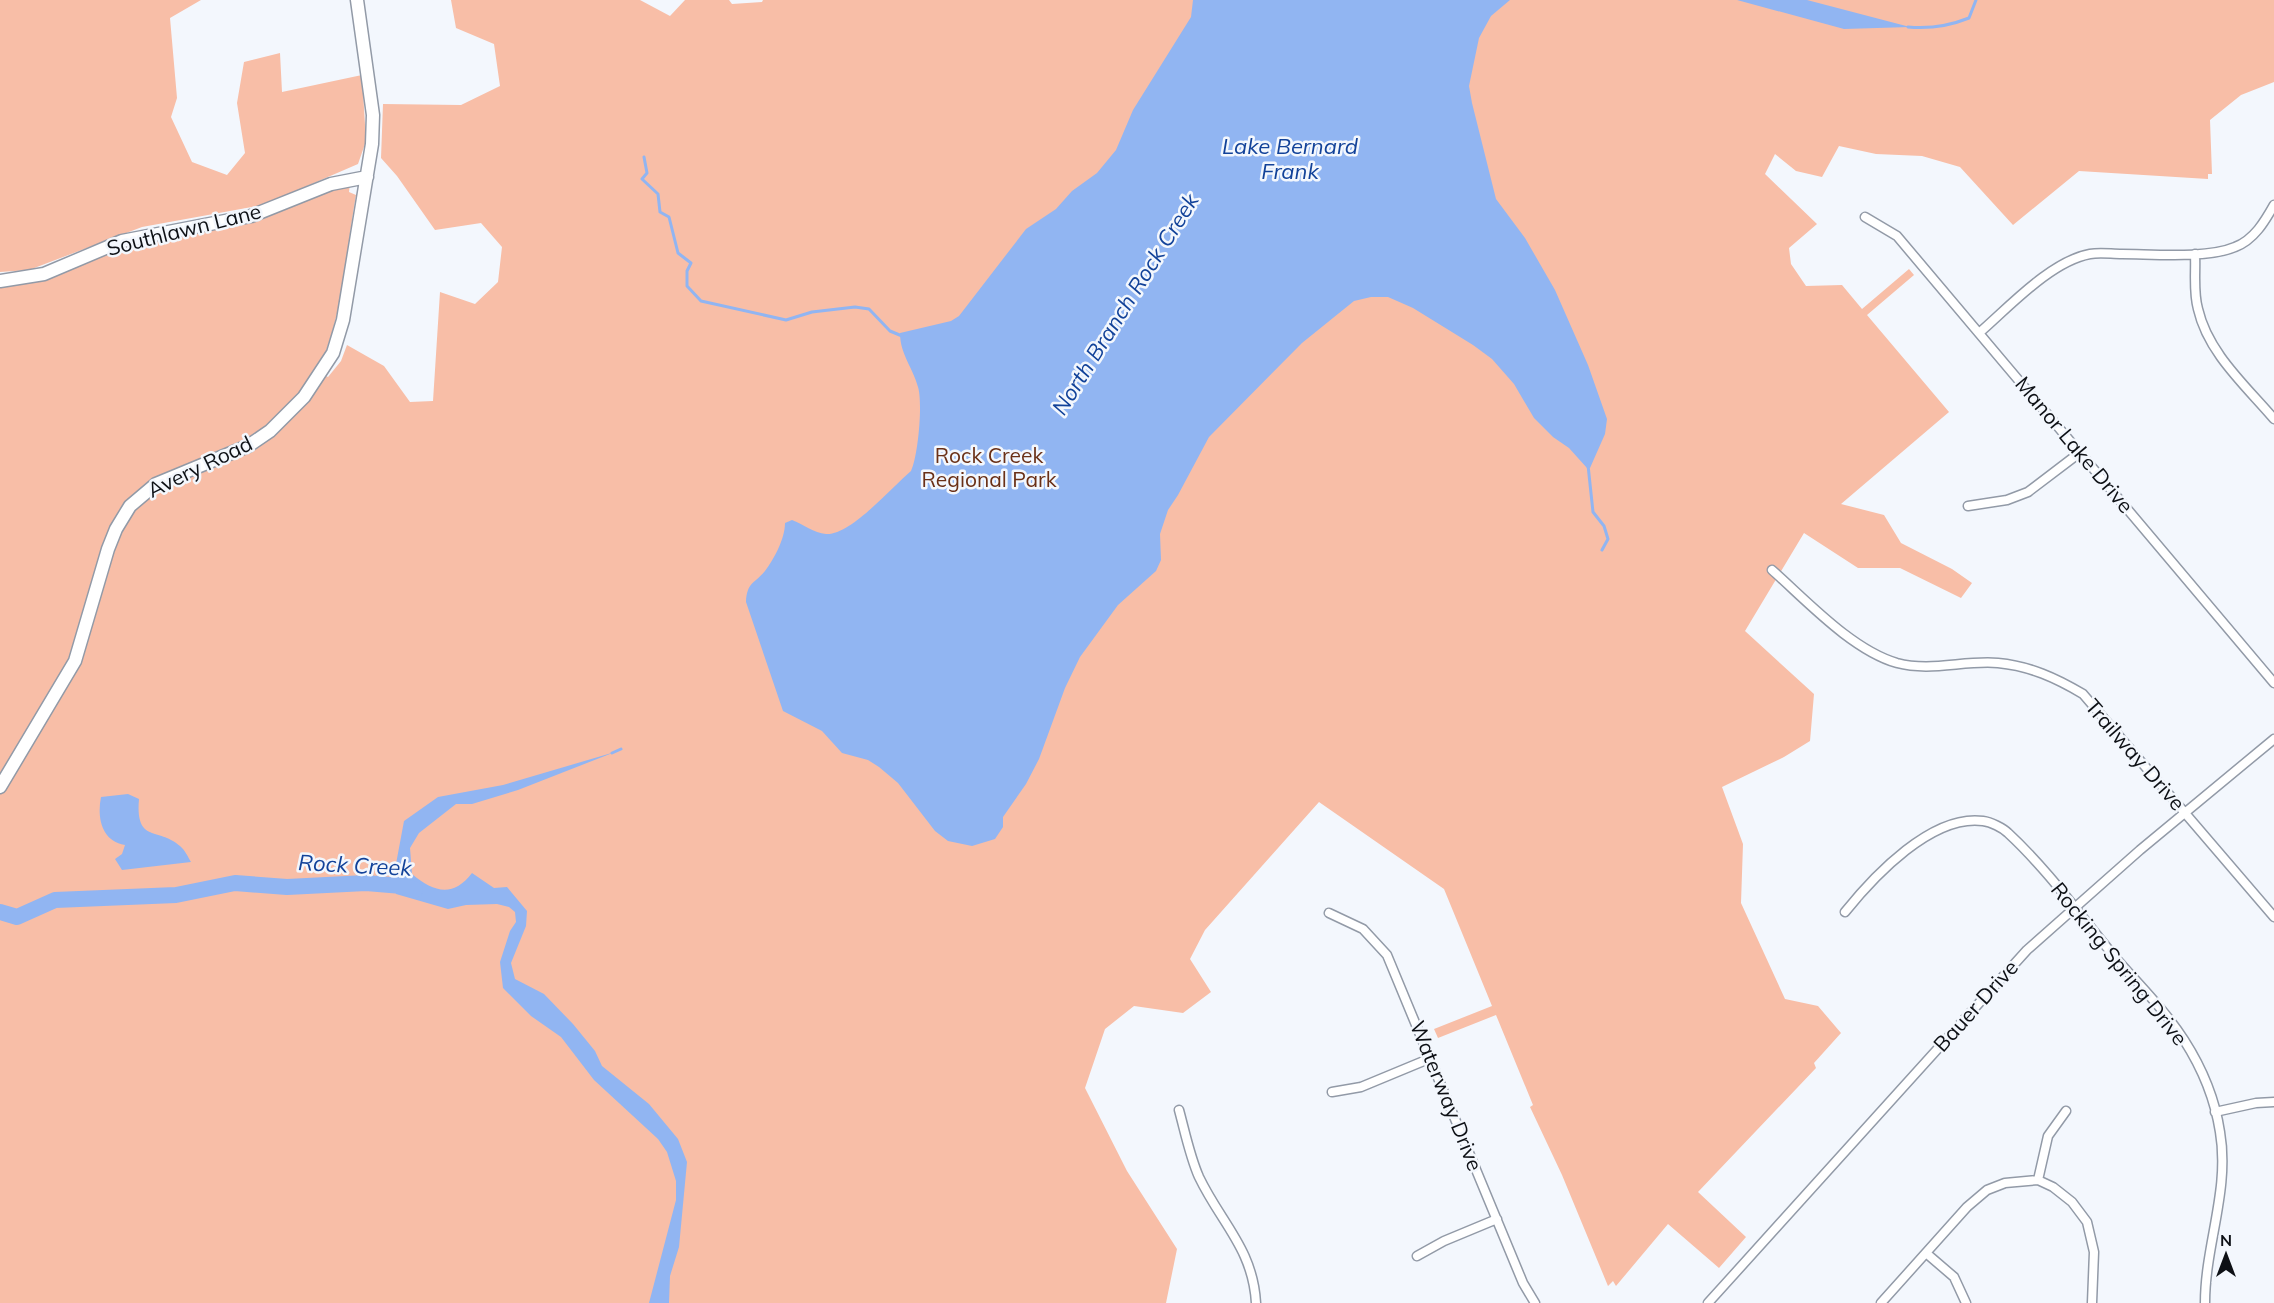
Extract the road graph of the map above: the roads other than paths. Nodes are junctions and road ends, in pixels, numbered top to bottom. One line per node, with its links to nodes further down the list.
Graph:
1 (357, 0): 2 (street, Avery Road)
2 (367, 177): 6 (street, Southlawn Lane); 14 (street, Avery Road)
3 (2274, 204): 5 (street)
4 (1865, 217): 7 (street, Manor Lake Drive)
5 (2195, 254): 7 (street); 8 (street)
6 (0, 281)
7 (1979, 333): 9 (street, Manor Lake Drive)
8 (2273, 417)
9 (2078, 454): 10 (street); 12 (street, Manor Lake Drive)
10 (1968, 506)
11 (1772, 570): 15 (street, Trailway Drive)
12 (2274, 683)
13 (2274, 739): 15 (street, Bauer Drive)
14 (0, 787)
15 (2186, 814): 16 (street, Bauer Drive); 19 (street, Trailway Drive)
16 (2075, 909): 17 (street, Rocking Spring Drive); 25 (street, Rocking Spring Drive); 32 (street, Bauer Drive)
17 (1845, 912)
18 (1329, 913): 20 (street, Waterway Drive)
19 (2274, 917)
20 (1431, 1058): 21 (street); 27 (street, Waterway Drive)
21 (1332, 1092)
22 (2274, 1102): 25 (street)
23 (1179, 1110): 30 (street)
24 (2066, 1111): 26 (street)
25 (2215, 1112): 36 (street, Rocking Spring Drive)
26 (2038, 1180): 28 (street); 35 (street)
27 (1497, 1219): 29 (street); 31 (street, Waterway Drive)
28 (1926, 1253): 33 (street); 34 (street)
29 (1417, 1257)
30 (1256, 1303)
31 (1534, 1303)
32 (1708, 1303)
33 (1881, 1303)
34 (1966, 1303)
35 (2092, 1303)
36 (2205, 1303)

